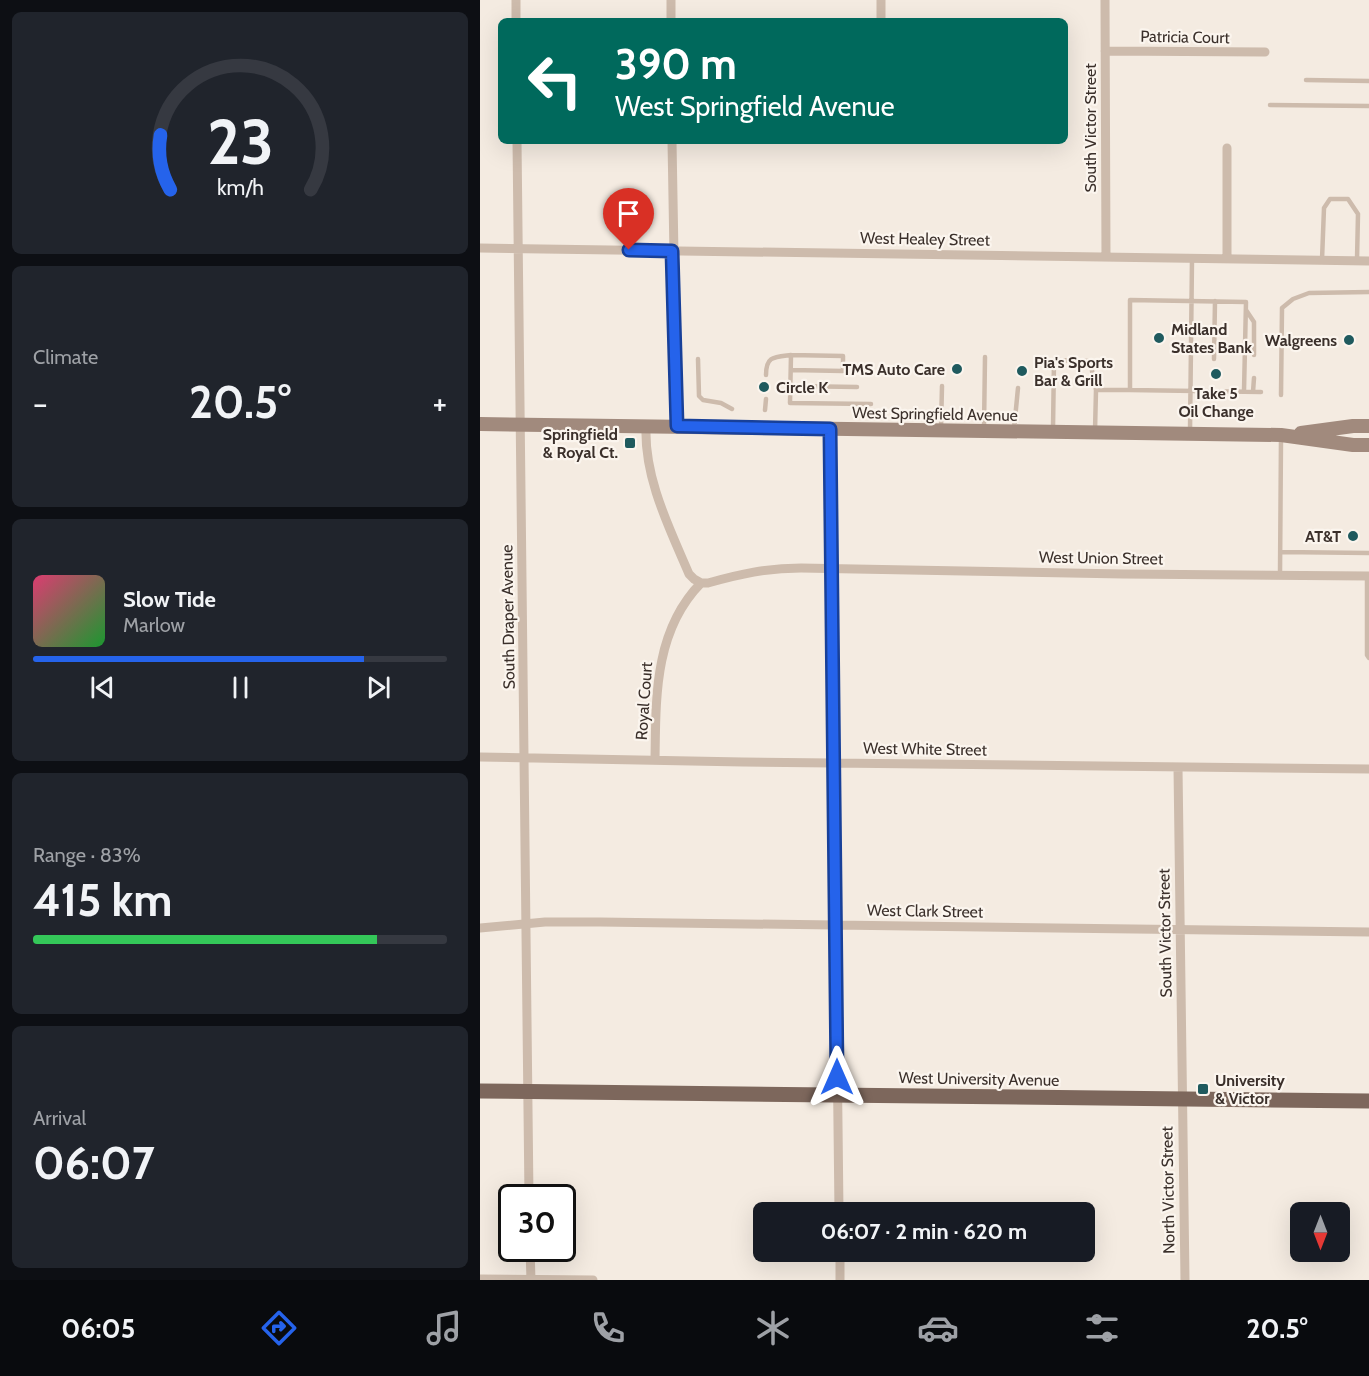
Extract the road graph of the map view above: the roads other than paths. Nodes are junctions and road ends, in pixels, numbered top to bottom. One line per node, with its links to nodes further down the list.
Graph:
1 (516, 0): 5 (street)
2 (671, 0): 6 (street)
3 (881, 0): 7 (street)
4 (1105, 0): 8 (street, South Victor Street)
5 (516, 18)
6 (671, 18)
7 (881, 18)
8 (1104, 51): 9 (street, Patricia Court); 20 (street, South Victor Street)
9 (1265, 52)
10 (1306, 80): 11 (lane)
11 (1369, 81)
12 (1270, 105): 13 (lane)
13 (1369, 106)
14 (517, 144): 18 (street, South Draper Avenue)
15 (672, 144): 19 (street)
16 (1227, 148): 22 (street)
17 (480, 248): 18 (street, West Healey Street)
18 (519, 248): 19 (street, West Healey Street); 54 (street, South Draper Avenue)
19 (672, 251): 20 (street, West Healey Street); 56 (street)
20 (1106, 257): 21 (street, West Healey Street)
21 (1192, 258): 22 (street, West Healey Street); 27 (lane)
22 (1227, 258): 23 (street, West Healey Street)
23 (1322, 260): 24 (street, West Healey Street); 24 (lane)
24 (1357, 260): 25 (street, West Healey Street)
25 (1369, 261)
26 (1369, 292): 48 (lane)
27 (1192, 300): 28 (lane); 43 (lane); 44 (lane)
28 (1215, 301): 29 (lane); 34 (lane)
29 (1246, 310): 31 (lane); 45 (lane)
30 (791, 355): 35 (lane); 35 (lane); 36 (lane)
31 (1254, 356)
32 (985, 357): 60 (lane)
33 (698, 359): 51 (lane)
34 (1214, 359)
35 (791, 370): 38 (lane)
36 (766, 375)
37 (1254, 378): 46 (lane)
38 (791, 386): 40 (lane); 50 (lane)
39 (942, 386): 59 (lane)
40 (857, 387)
41 (1017, 388): 61 (lane)
42 (1096, 390): 43 (lane); 62 (lane); 63 (lane)
43 (1130, 390): 44 (lane)
44 (1190, 391): 45 (lane); 64 (lane)
45 (1244, 391): 46 (lane)
46 (1254, 392): 47 (lane)
47 (1261, 392)
48 (1281, 395)
49 (766, 399): 52 (lane)
50 (871, 404)
51 (732, 409)
52 (765, 410)
53 (480, 424): 54 (main road, West Springfield Avenue)
54 (520, 425): 55 (main road, West Springfield Avenue); 75 (street, South Draper Avenue)
55 (646, 426): 56 (main road, West Springfield Avenue); 72 (street)
56 (677, 426): 58 (main road, West Springfield Avenue)
57 (1369, 426): 65 (main road, West Springfield Avenue)
58 (830, 429): 59 (main road, West Springfield Avenue); 69 (street)
59 (941, 430): 60 (main road, West Springfield Avenue)
60 (984, 431): 61 (main road, West Springfield Avenue)
61 (1014, 431): 62 (main road, West Springfield Avenue)
62 (1053, 432): 63 (main road, West Springfield Avenue)
63 (1095, 432): 64 (main road, West Springfield Avenue)
64 (1190, 434): 65 (main road, West Springfield Avenue)
65 (1281, 435): 66 (main road, West Springfield Avenue); 67 (lane)
66 (1369, 445)
67 (1280, 552): 68 (lane); 70 (lane)
68 (1369, 553)
69 (832, 568): 70 (street, West Union Street); 72 (street); 77 (street)
70 (1280, 575): 71 (street, West Union Street)
71 (1368, 576): 73 (lane)
72 (702, 583): 76 (street, Royal Court)
73 (1369, 658)
74 (480, 757): 75 (street, West White Street)
75 (525, 758): 76 (street, West White Street); 80 (street, South Draper Avenue)
76 (655, 760): 77 (street, West White Street)
77 (834, 762): 78 (street, West White Street); 81 (street)
78 (1178, 768): 79 (street, West White Street); 83 (street, South Victor Street)
79 (1369, 769)
80 (527, 925): 81 (street, West Clark Street); 82 (street, West Clark Street); 86 (street, South Draper Avenue)
81 (836, 925): 83 (street, West Clark Street); 87 (street)
82 (480, 928)
83 (1180, 930): 84 (street, West Clark Street); 88 (street, South Victor Street)
84 (1369, 932)
85 (480, 1091): 86 (main road, West University Avenue)
86 (528, 1092): 87 (main road, West University Avenue); 90 (street, South Draper Avenue)
87 (837, 1095): 88 (main road, West University Avenue); 91 (street)
88 (1182, 1099): 89 (main road, West University Avenue); 98 (street, North Victor Street)
89 (1369, 1101)
90 (529, 1184)
91 (839, 1202)
92 (530, 1262): 95 (street)
93 (840, 1262): 97 (street)
94 (480, 1279): 95 (street)
95 (531, 1280): 96 (street)
96 (593, 1280)
97 (840, 1280)
98 (1185, 1280)

